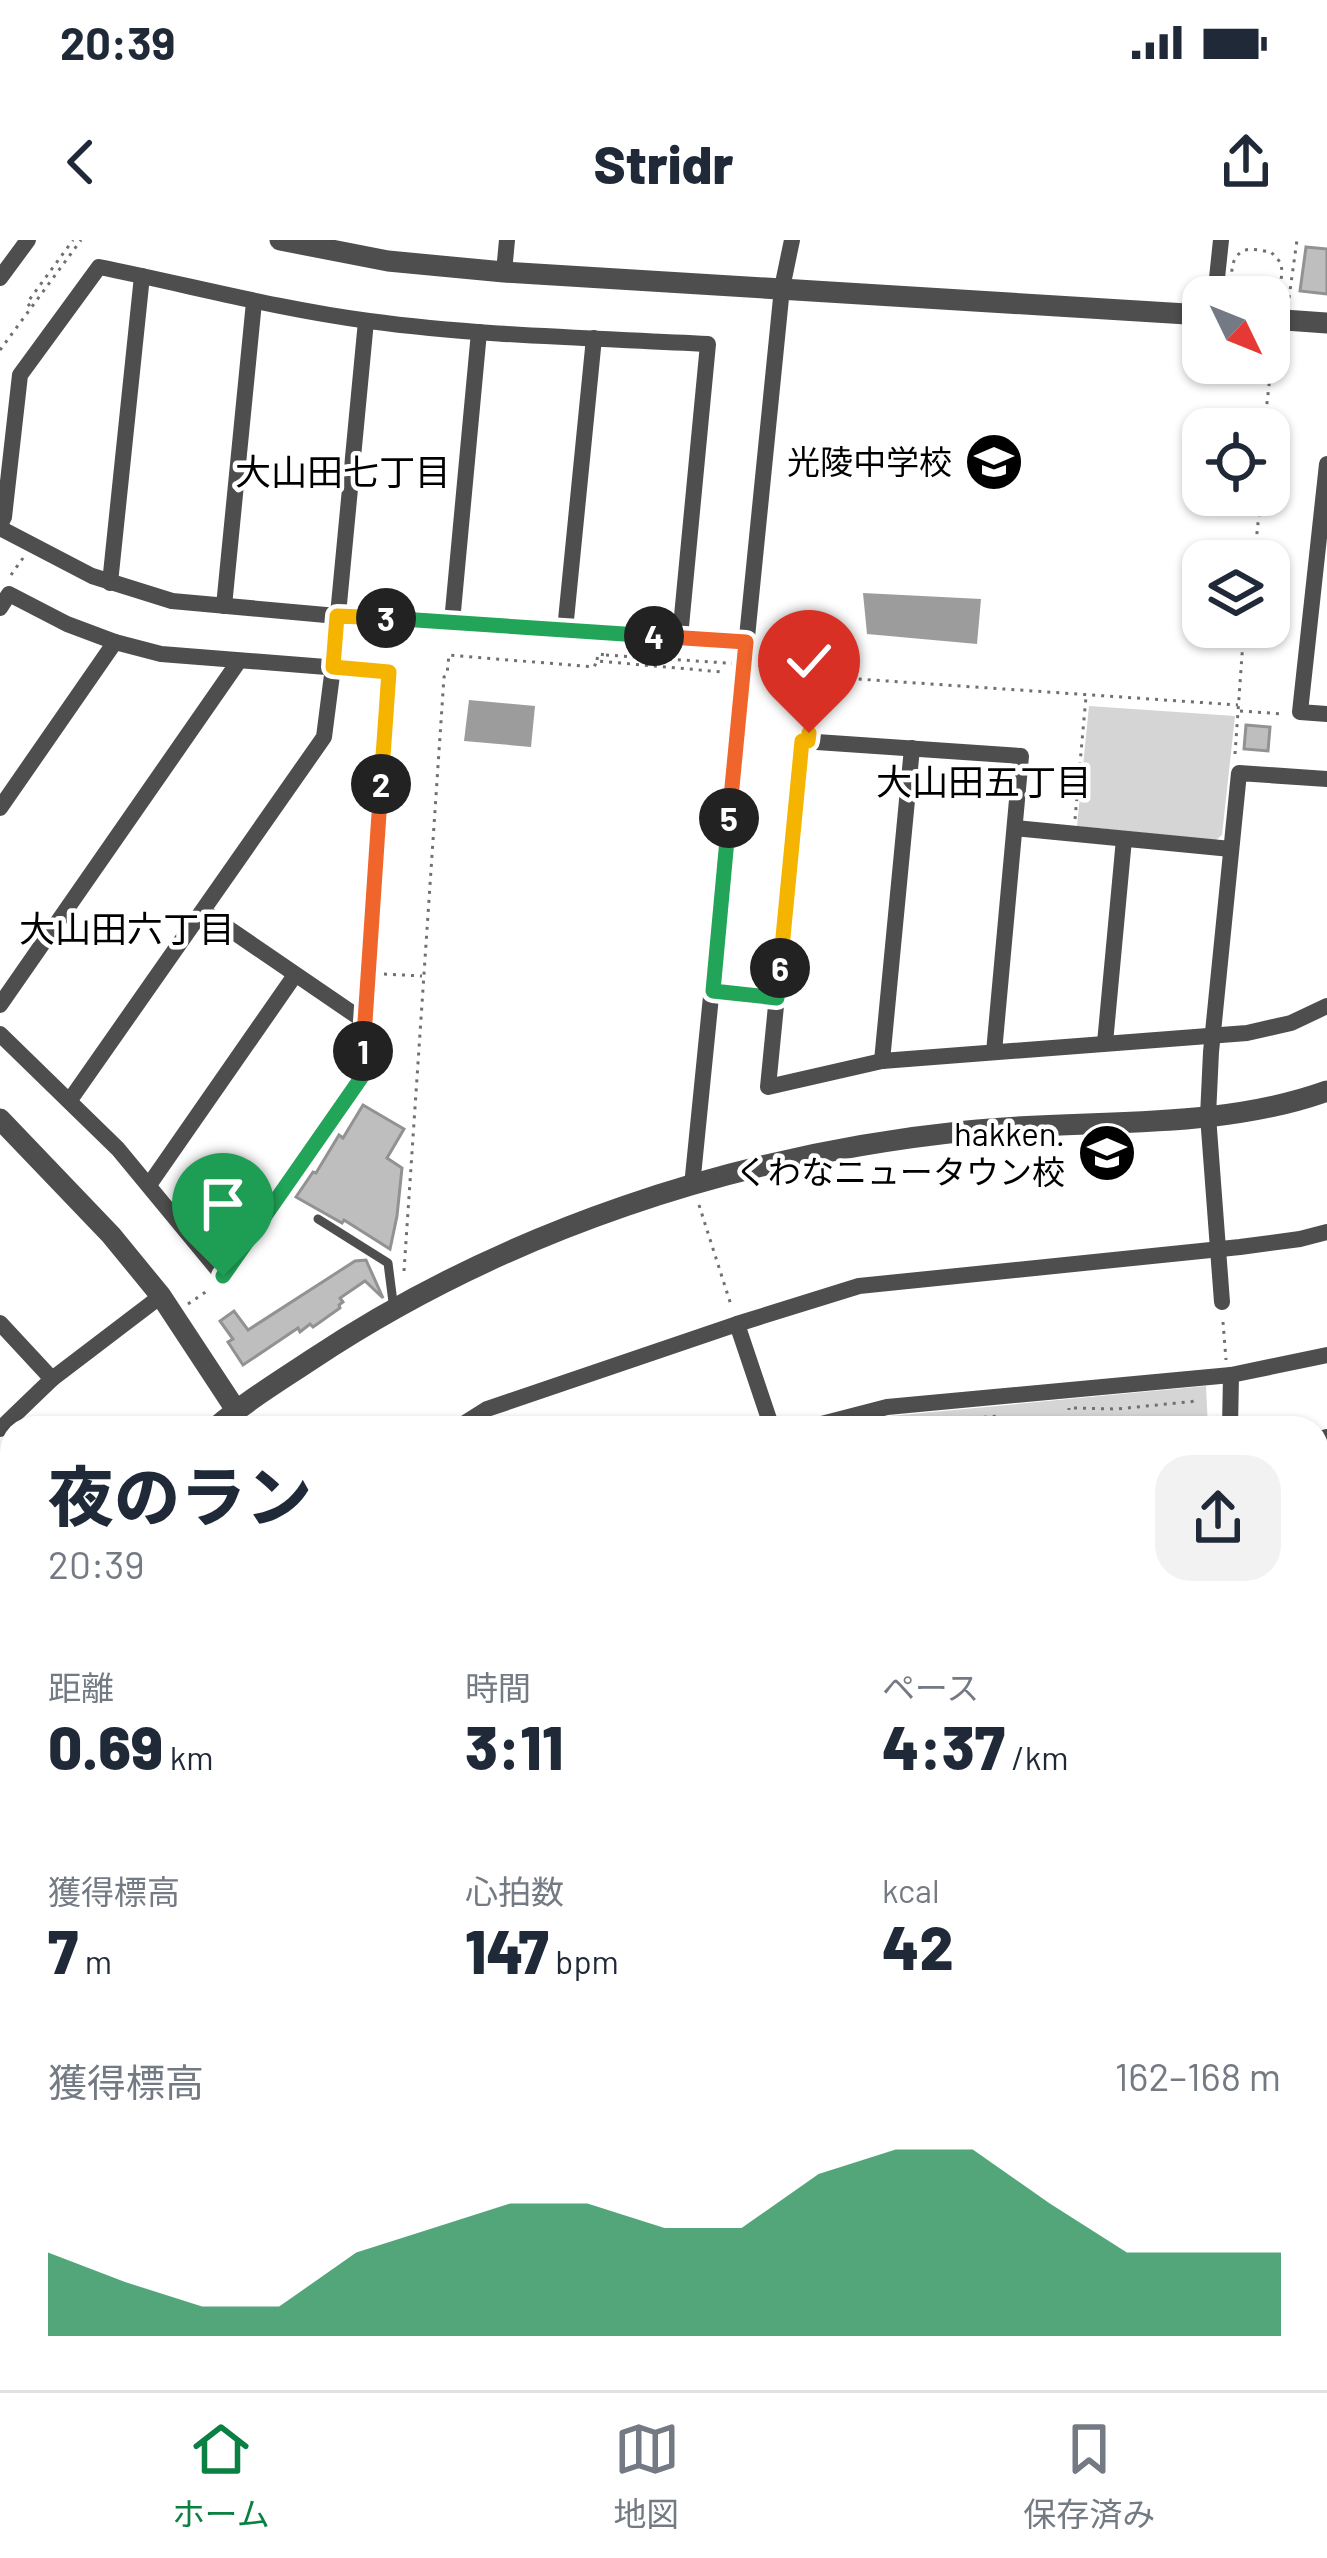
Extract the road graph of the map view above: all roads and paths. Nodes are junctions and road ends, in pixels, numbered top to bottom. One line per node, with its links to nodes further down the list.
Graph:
1 (28, 240): 14 (street)
2 (73, 240): 18 (path)
3 (81, 240): 18 (path)
4 (280, 240): 9 (street)
5 (507, 240): 9 (street)
6 (792, 240): 16 (street)
7 (1221, 240): 11 (street)
8 (1296, 240): 15 (path)
9 (504, 272): 16 (street)
10 (142, 276): 17 (street); 27 (street); 28 (street)
11 (1217, 276)
12 (1232, 276): 13 (path, bridge)
13 (1282, 276)
14 (0, 278)
15 (1290, 286)
16 (782, 288): 19 (street); 36 (street)
17 (254, 302): 20 (street); 29 (street)
18 (32, 307): 25 (path)
19 (1182, 314)
20 (366, 321): 23 (street); 31 (street)
21 (1290, 321): 22 (street)
22 (1327, 323)
23 (479, 332): 24 (street); 32 (street)
24 (593, 338): 33 (street); 34 (street)
25 (0, 350)
26 (1327, 464): 45 (street)
27 (0, 527): 28 (street)
28 (110, 583): 29 (street)
29 (224, 606): 31 (street)
30 (0, 608): 35 (street)
31 (337, 616): 32 (street); 40 (street)
32 (452, 622): 33 (street)
33 (565, 630): 34 (street)
34 (680, 638): 36 (street)
35 (115, 642): 38 (street); 51 (street)
36 (746, 642): 60 (street)
37 (1242, 648): 44 (path)
38 (239, 661): 40 (street); 62 (street)
39 (597, 661): 41 (path); 42 (path, bridge); 59 (path)
40 (333, 667): 56 (street); 64 (street)
41 (733, 673)
42 (831, 677): 43 (path); 47 (path)
43 (1087, 695): 44 (path); 53 (path)
44 (1238, 708): 45 (path); 49 (path)
45 (1300, 712): 46 (street)
46 (1327, 714)
47 (808, 741): 48 (street); 61 (street)
48 (912, 748): 52 (street); 69 (street)
49 (1239, 773): 50 (street); 55 (street)
50 (1327, 779)
51 (0, 808)
52 (1015, 828): 53 (street); 68 (street)
53 (1074, 834): 54 (street)
54 (1124, 839): 55 (street); 67 (street)
55 (1231, 849): 66 (street)
56 (202, 911): 58 (street); 71 (street)
57 (393, 975): 59 (path)
58 (295, 976): 64 (street); 74 (street)
59 (424, 976): 80 (path)
60 (713, 991): 61 (street); 75 (street)
61 (777, 998): 69 (street)
62 (0, 1005)
63 (1327, 1006): 66 (street)
64 (364, 1021): 79 (street)
65 (0, 1034): 71 (street)
66 (1213, 1037): 67 (street); 72 (street)
67 (1105, 1043): 68 (street)
68 (994, 1052): 69 (street)
69 (882, 1061)
70 (1327, 1090): 72 (street)
71 (70, 1100): 74 (street)
72 (1208, 1116): 75 (street); 78 (street)
73 (0, 1119): 81 (street)
74 (149, 1185): 79 (street)
75 (692, 1186): 84 (street); 86 (path)
76 (318, 1219): 84 (lane)
77 (1327, 1232): 78 (street)
78 (1218, 1249): 82 (street); 86 (street)
79 (223, 1276): 83 (path)
80 (403, 1285)
81 (161, 1296): 89 (street); 92 (street)
82 (1222, 1302): 88 (path)
83 (187, 1305)
84 (394, 1310): 93 (street)
85 (0, 1323): 89 (street)
86 (737, 1324): 94 (street); 95 (street)
87 (1327, 1355): 88 (street)
88 (1229, 1375): 96 (street); 98 (street)
89 (52, 1379): 91 (street)
90 (1197, 1401): 97 (path)
91 (14, 1416)
92 (240, 1416)
93 (246, 1416)
94 (476, 1416)
95 (768, 1416)
96 (852, 1416)
97 (1069, 1416)
98 (1230, 1416)

